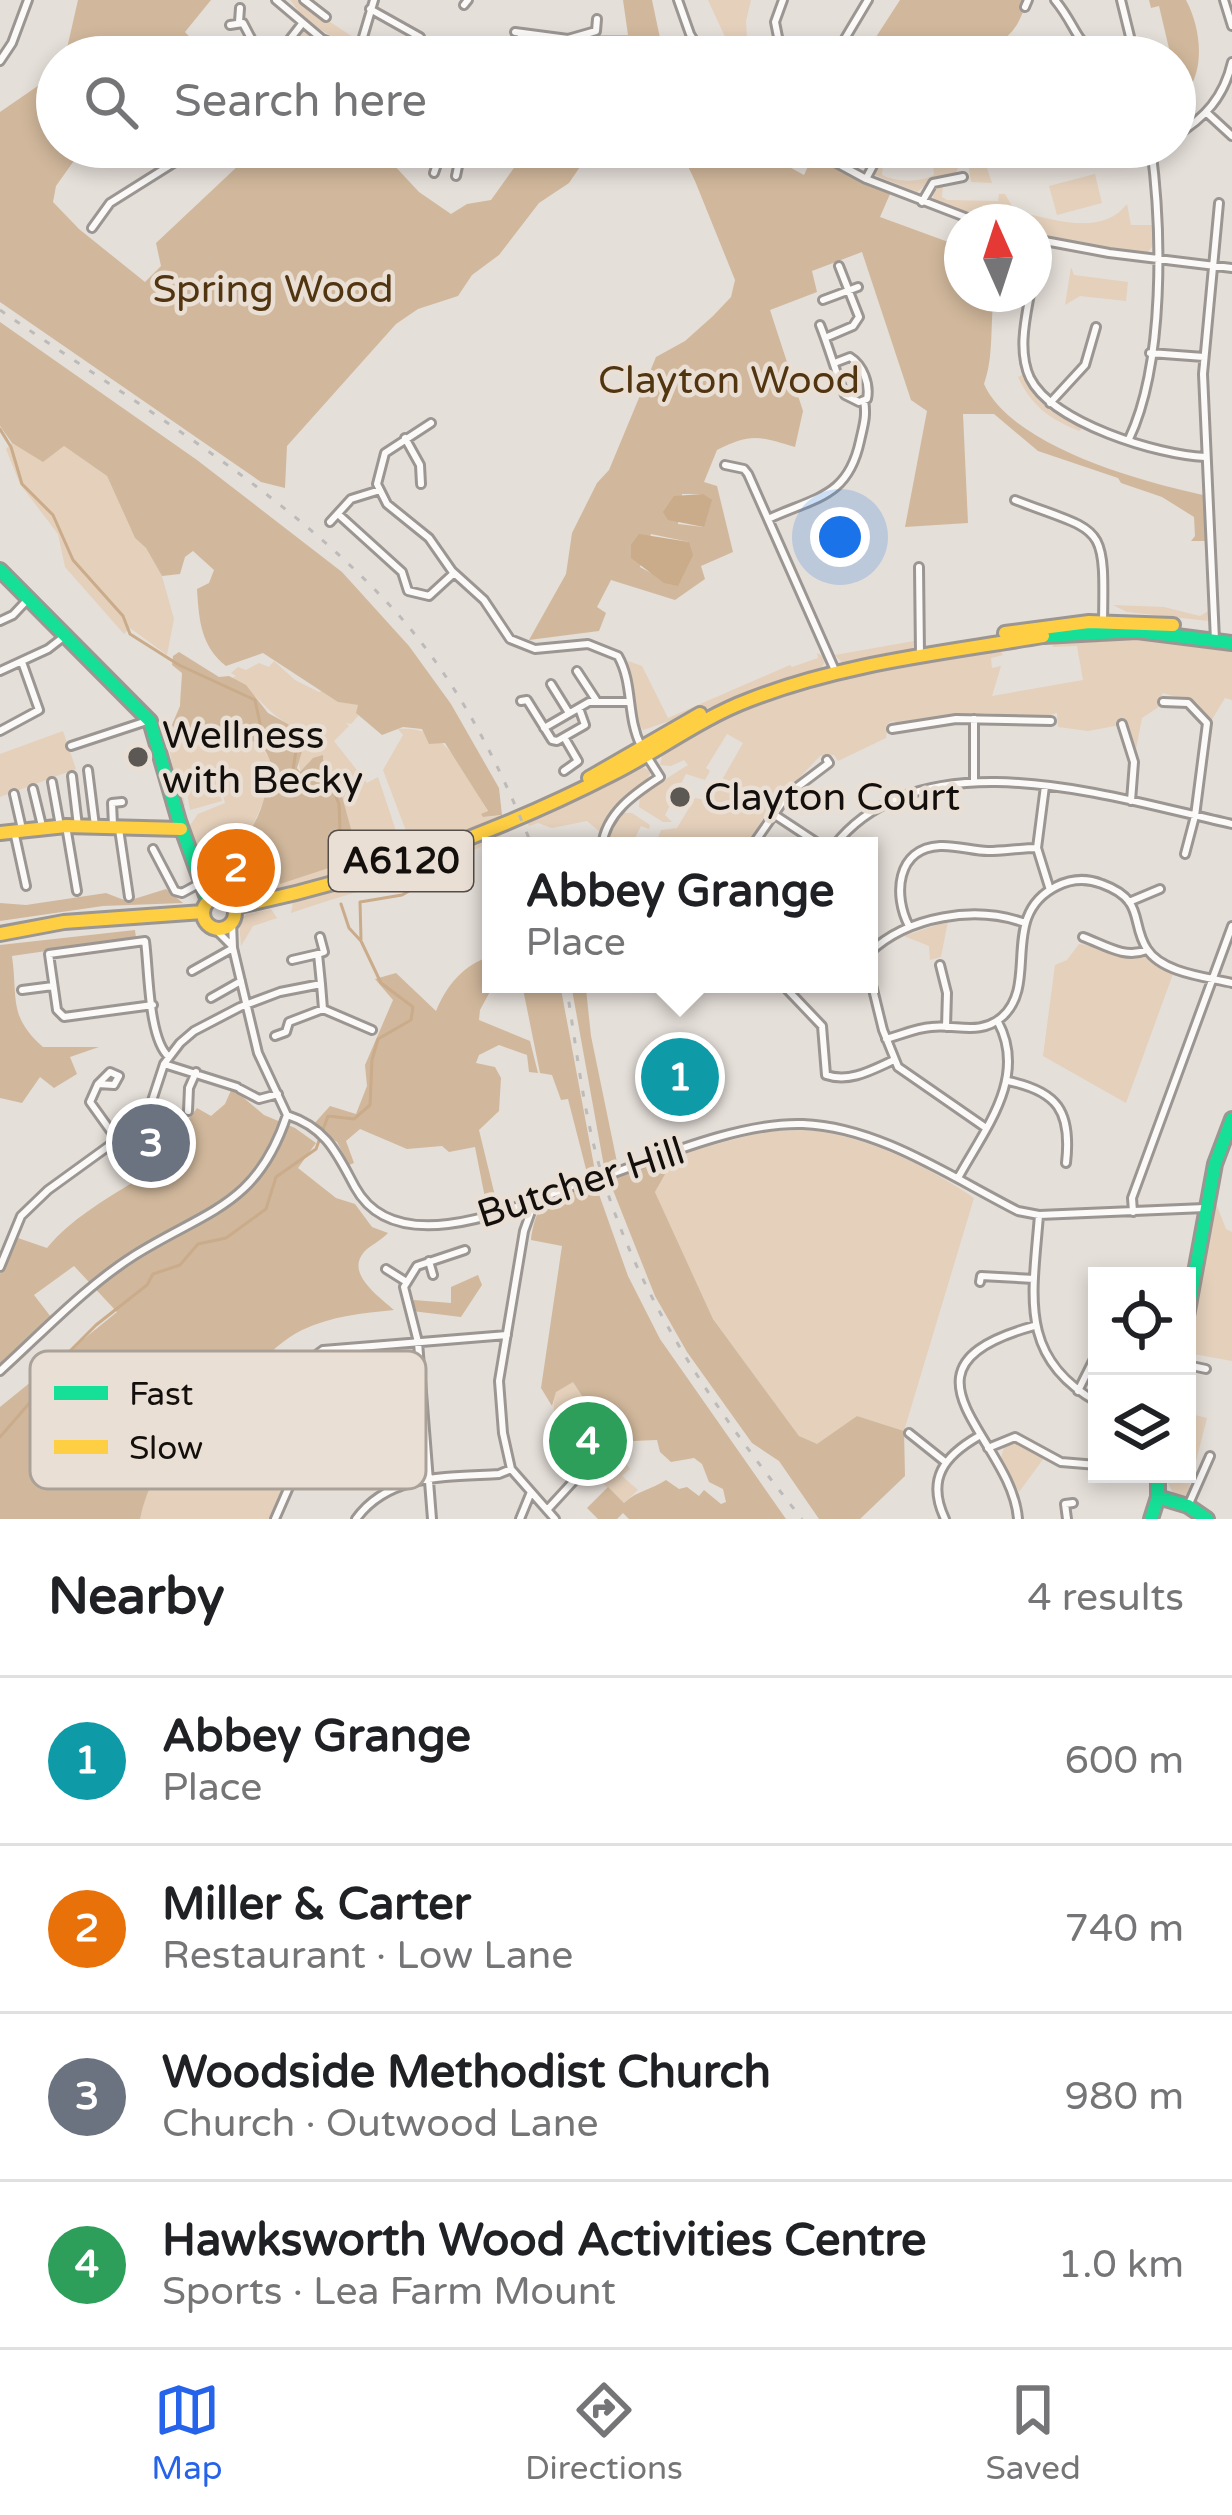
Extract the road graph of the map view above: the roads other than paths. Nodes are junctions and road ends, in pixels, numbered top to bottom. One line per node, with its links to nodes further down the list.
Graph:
1 (28, 0): 31 (street)
2 (276, 0): 17 (street)
3 (678, 0): 26 (street)
4 (783, 0): 27 (street)
5 (868, 0): 28 (street)
6 (1055, 0): 29 (street)
7 (1121, 0): 30 (street)
8 (1224, 0): 15 (street)
9 (307, 1): 12 (street)
10 (372, 4): 21 (street); 22 (street)
11 (240, 8): 14 (street)
12 (326, 17)
13 (597, 19): 25 (street)
14 (239, 22): 16 (street); 18 (street)
15 (1232, 22)
16 (230, 25)
17 (301, 25): 19 (street); 20 (street)
18 (250, 36)
19 (291, 36)
20 (319, 36)
21 (363, 36)
22 (419, 36)
23 (518, 36): 24 (street)
24 (554, 36)
25 (579, 36)
26 (692, 36)
27 (778, 36)
28 (847, 36)
29 (1075, 36)
30 (1130, 36)
31 (0, 62)
32 (1232, 62): 33 (street)
33 (1207, 113): 34 (street); 35 (street)
34 (1196, 121)
35 (1232, 136)
36 (166, 168): 49 (street)
37 (436, 168): 42 (street)
38 (458, 168): 43 (street)
39 (846, 168): 45 (street)
40 (872, 168): 45 (street)
41 (1153, 168): 51 (street)
42 (434, 172)
43 (456, 176)
44 (963, 177): 46 (street)
45 (866, 179): 46 (street)
46 (922, 202): 48 (street)
47 (1219, 203): 53 (street)
48 (944, 210)
49 (92, 228)
50 (1052, 243): 51 (street)
51 (1160, 260): 53 (street); 61 (street)
52 (839, 266): 55 (street)
53 (1213, 267): 54 (street); 62 (street)
54 (1232, 268)
55 (854, 289): 56 (street); 60 (street)
56 (823, 300)
57 (1027, 312): 65 (street)
58 (820, 325): 60 (street)
59 (1096, 327): 65 (street)
60 (825, 338): 63 (street)
61 (1150, 353): 62 (street); 68 (street)
62 (1204, 357): 69 (street)
63 (837, 362): 64 (street); 64 (street)
64 (864, 401): 75 (street)
65 (1050, 403): 68 (street)
66 (430, 423): 67 (street)
67 (405, 438): 71 (street); 72 (street)
68 (1129, 439): 69 (street)
69 (1207, 457): 85 (street)
70 (725, 465): 75 (street)
71 (421, 484)
72 (380, 490): 74 (street); 79 (street)
73 (1015, 500): 82 (street)
74 (338, 514): 76 (street); 79 (street)
75 (768, 519): 91 (street)
76 (330, 522)
77 (918, 567): 87 (street)
78 (0, 570): 80 (main road)
79 (454, 573): 96 (street)
80 (29, 598): 81 (street); 84 (main road)
81 (0, 621)
82 (1103, 624): 85 (main road, A6120); 87 (main road, A6120)
83 (1232, 633): 85 (main road, A6120)
84 (66, 635): 88 (street); 101 (main road)
85 (1216, 636): 86 (main road, A6120)
86 (1232, 643)
87 (920, 655): 91 (main road, A6120)
88 (22, 662): 89 (street); 106 (street)
89 (0, 671)
90 (578, 671): 93 (street)
91 (835, 671): 95 (main road, A6120)
92 (551, 684): 99 (street)
93 (596, 700): 96 (street); 98 (street)
94 (521, 701): 104 (street)
95 (745, 701): 109 (main road, A6120); 109 (main road, A6120)
96 (629, 702): 109 (street)
97 (1163, 702): 123 (street)
98 (579, 708): 99 (street); 107 (street)
99 (569, 713): 104 (street)
100 (974, 719): 102 (street); 105 (street); 115 (street)
101 (150, 721): 108 (street); 129 (main road)
102 (1051, 721)
103 (1122, 724): 120 (street)
104 (544, 728): 107 (street)
105 (892, 729)
106 (0, 730)
107 (564, 737): 112 (street)
108 (70, 746)
109 (644, 750): 119 (main road, A6120); 119 (main road, A6120); 131 (street)
110 (827, 760): 122 (street)
111 (88, 770): 127 (street)
112 (564, 770)
113 (72, 776): 126 (street)
114 (52, 782): 126 (street)
115 (974, 782): 116 (street); 134 (street)
116 (1045, 786): 120 (street); 135 (street)
117 (33, 789): 125 (street)
118 (14, 794): 130 (street)
119 (566, 796): 146 (main road, A6120)
120 (1131, 801): 123 (street)
121 (122, 802): 128 (street)
122 (772, 813): 132 (street); 133 (street)
123 (1196, 816): 124 (street); 137 (street)
124 (1232, 824)
125 (42, 826): 126 (main road); 130 (main road)
126 (68, 826): 127 (main road); 142 (street)
127 (95, 826): 128 (main road)
128 (116, 828): 129 (main road); 143 (street)
129 (181, 829): 138 (main road)
130 (12, 831): 139 (street)
131 (603, 837)
132 (757, 837)
133 (808, 837)
134 (842, 837)
135 (1037, 848): 141 (street); 148 (street)
136 (153, 849): 138 (street)
137 (1185, 854)
138 (204, 882): 145 (main road)
139 (26, 886)
140 (1160, 889): 144 (street)
141 (1050, 890): 144 (street); 147 (street)
142 (77, 891)
143 (129, 897)
144 (1129, 902): 155 (street)
145 (210, 912): 146 (main road); 146 (main road, A6120); 150 (main road); 154 (street)
146 (237, 913): 154 (street)
147 (1025, 923): 148 (street); 172 (street)
148 (909, 926): 153 (street)
149 (1232, 926): 160 (street)
150 (0, 934)
151 (320, 937): 156 (street)
152 (1083, 937): 155 (street)
153 (878, 947)
154 (233, 948): 159 (street); 161 (street)
155 (1147, 950): 160 (street)
156 (318, 955): 157 (street); 163 (street)
157 (292, 960)
158 (940, 965): 173 (street)
159 (192, 970)
160 (1214, 978): 162 (street); 194 (street)
161 (241, 982): 168 (street); 170 (street)
162 (1232, 983)
163 (320, 985): 170 (street); 171 (street)
164 (53, 986): 165 (street); 169 (street); 169 (street)
165 (22, 990)
166 (791, 993): 178 (street)
167 (874, 993): 176 (street)
168 (211, 998)
169 (153, 1005): 177 (street)
170 (248, 1006): 177 (street); 182 (street)
171 (323, 1009): 174 (street); 175 (street)
172 (997, 1021): 173 (street); 180 (street)
173 (946, 1027): 176 (street)
174 (372, 1030)
175 (275, 1036)
176 (886, 1039): 178 (street)
177 (167, 1060): 179 (street); 187 (street)
178 (894, 1060): 186 (street)
179 (196, 1072): 182 (street); 183 (street)
180 (1007, 1081): 186 (street); 188 (street)
181 (98, 1084): 187 (street)
182 (278, 1094): 184 (street)
183 (188, 1111)
184 (286, 1115): 193 (street, Butcher Hill); 213 (street)
185 (1232, 1119): 192 (main road)
186 (986, 1128): 190 (street)
187 (116, 1141): 189 (street); 199 (street)
188 (1066, 1163)
189 (138, 1169)
190 (958, 1178): 191 (street, Butcher Hill, bridge); 195 (street, Butcher Hill)
191 (536, 1200): 193 (street, Butcher Hill); 196 (street)
192 (1205, 1208): 194 (street, Butcher Hill); 200 (main road)
193 (504, 1212): 196 (street)
194 (1133, 1212): 195 (street, Butcher Hill)
195 (1039, 1216): 204 (street)
196 (524, 1231): 207 (street)
197 (465, 1250): 198 (street)
198 (429, 1261): 202 (street); 205 (street)
199 (0, 1267)
200 (1195, 1267)
201 (386, 1269): 205 (street)
202 (433, 1275)
203 (981, 1276): 204 (street)
204 (1034, 1279): 206 (street)
205 (405, 1281): 208 (street)
206 (1034, 1326): 215 (street); 219 (street)
207 (507, 1335): 208 (street); 225 (street)
208 (418, 1342): 209 (street); 210 (street)
209 (322, 1351)
210 (419, 1351)
211 (1196, 1367): 212 (street)
212 (1206, 1369)
213 (0, 1371)
214 (1088, 1371): 215 (street)
215 (1078, 1391): 216 (street)
216 (1088, 1397)
217 (426, 1433): 226 (street)
218 (909, 1433): 223 (street)
219 (980, 1435): 220 (street); 223 (street)
220 (988, 1448): 224 (street); 243 (street)
221 (1210, 1456): 234 (street)
222 (593, 1460): 235 (street)
223 (944, 1461): 242 (street)
224 (1088, 1464)
225 (512, 1469): 226 (street); 231 (street)
226 (430, 1478): 227 (street); 239 (street)
227 (426, 1479)
228 (1159, 1483): 232 (main road)
229 (288, 1489): 237 (street)
230 (398, 1489): 238 (street)
231 (531, 1492): 235 (street); 240 (street)
232 (1158, 1497): 234 (main road); 245 (main road)
233 (1073, 1503): 244 (street)
234 (1183, 1509): 236 (main road)
235 (547, 1510): 241 (street)
236 (1202, 1517)
237 (275, 1519)
238 (356, 1519)
239 (432, 1519)
240 (520, 1519)
241 (555, 1519)
242 (944, 1519)
243 (1018, 1519)
244 (1067, 1519)
245 (1151, 1519)

